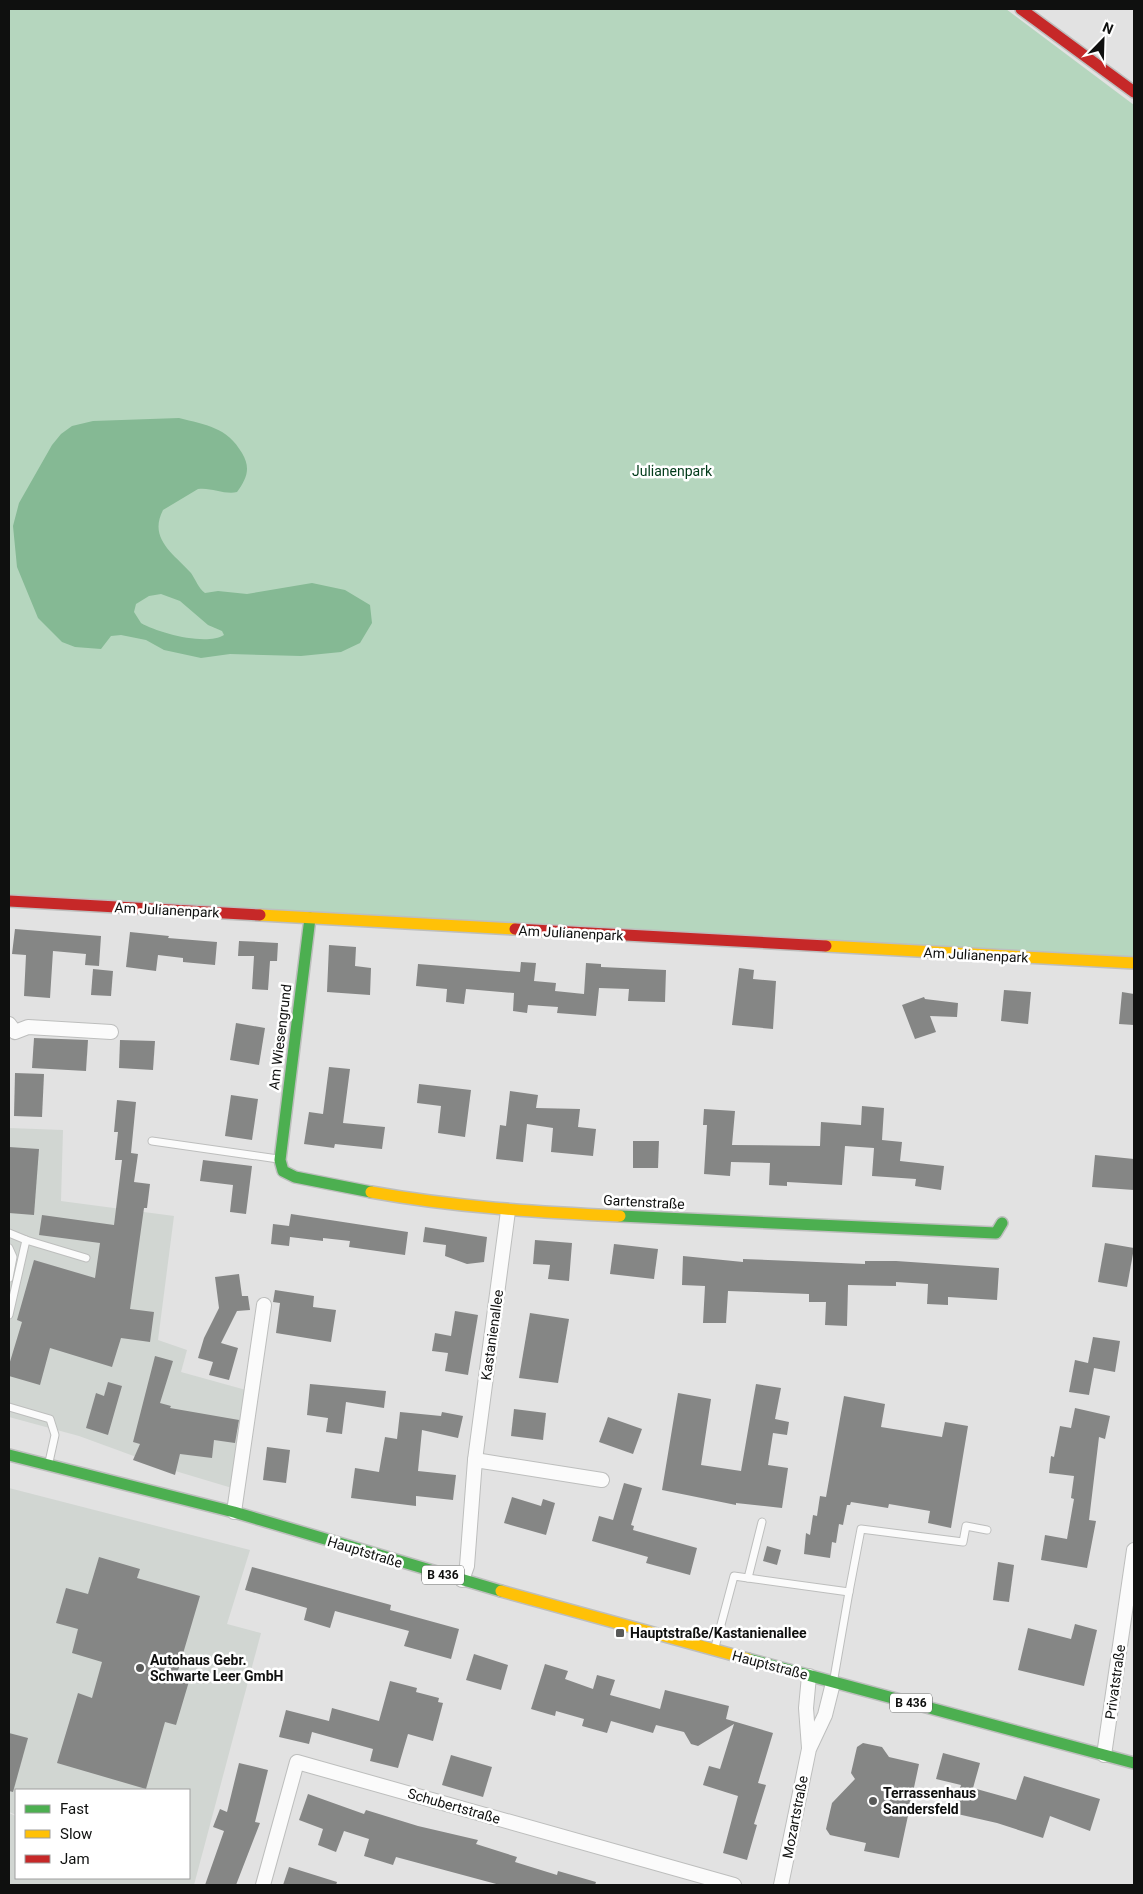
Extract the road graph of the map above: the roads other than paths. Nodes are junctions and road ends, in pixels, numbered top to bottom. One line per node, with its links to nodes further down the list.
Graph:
1 (1020, 9): 2 (street)
2 (1134, 92)
3 (9, 901): 4 (street, Am Julianenpark)
4 (310, 918): 5 (street, Am Julianenpark); 9 (street, Am Wiesengrund)
5 (1134, 964)
6 (9, 1024): 7 (street)
7 (111, 1032)
8 (152, 1141): 9 (lane)
9 (282, 1166): 10 (street, Gartenstraße)
10 (508, 1211): 11 (street, Gartenstraße); 21 (street, Kastanienallee)
11 (1002, 1223)
12 (9, 1233): 13 (lane)
13 (26, 1240): 15 (lane); 18 (lane)
14 (9, 1248): 16 (lane)
15 (86, 1258)
16 (9, 1278)
17 (264, 1305): 24 (street)
18 (9, 1315)
19 (9, 1407): 22 (lane)
20 (9, 1455): 22 (street, Hauptstraße / B 436)
21 (475, 1460): 23 (street); 29 (street, Kastanienallee)
22 (48, 1465): 24 (street, Hauptstraße / B 436)
23 (602, 1480)
24 (234, 1512): 29 (street, Hauptstraße / B 436)
25 (762, 1522): 28 (lane)
26 (987, 1530): 30 (lane)
27 (1134, 1550): 35 (street, Privatstraße)
28 (748, 1578): 30 (lane); 31 (lane)
29 (462, 1580): 31 (street, Hauptstraße / B 436)
30 (848, 1592): 33 (lane)
31 (715, 1650): 32 (street, Hauptstraße / B 436)
32 (809, 1676): 33 (street, Hauptstraße / B 436); 34 (street, Mozartstraße)
33 (833, 1683): 34 (street, Mozartstraße); 35 (street, Hauptstraße / B 436)
34 (809, 1749): 39 (street, Mozartstraße)
35 (1104, 1754): 36 (street, Hauptstraße / B 436)
36 (1134, 1763)
37 (263, 1885): 38 (street, Schubertstraße)
38 (734, 1885)
39 (781, 1885)

